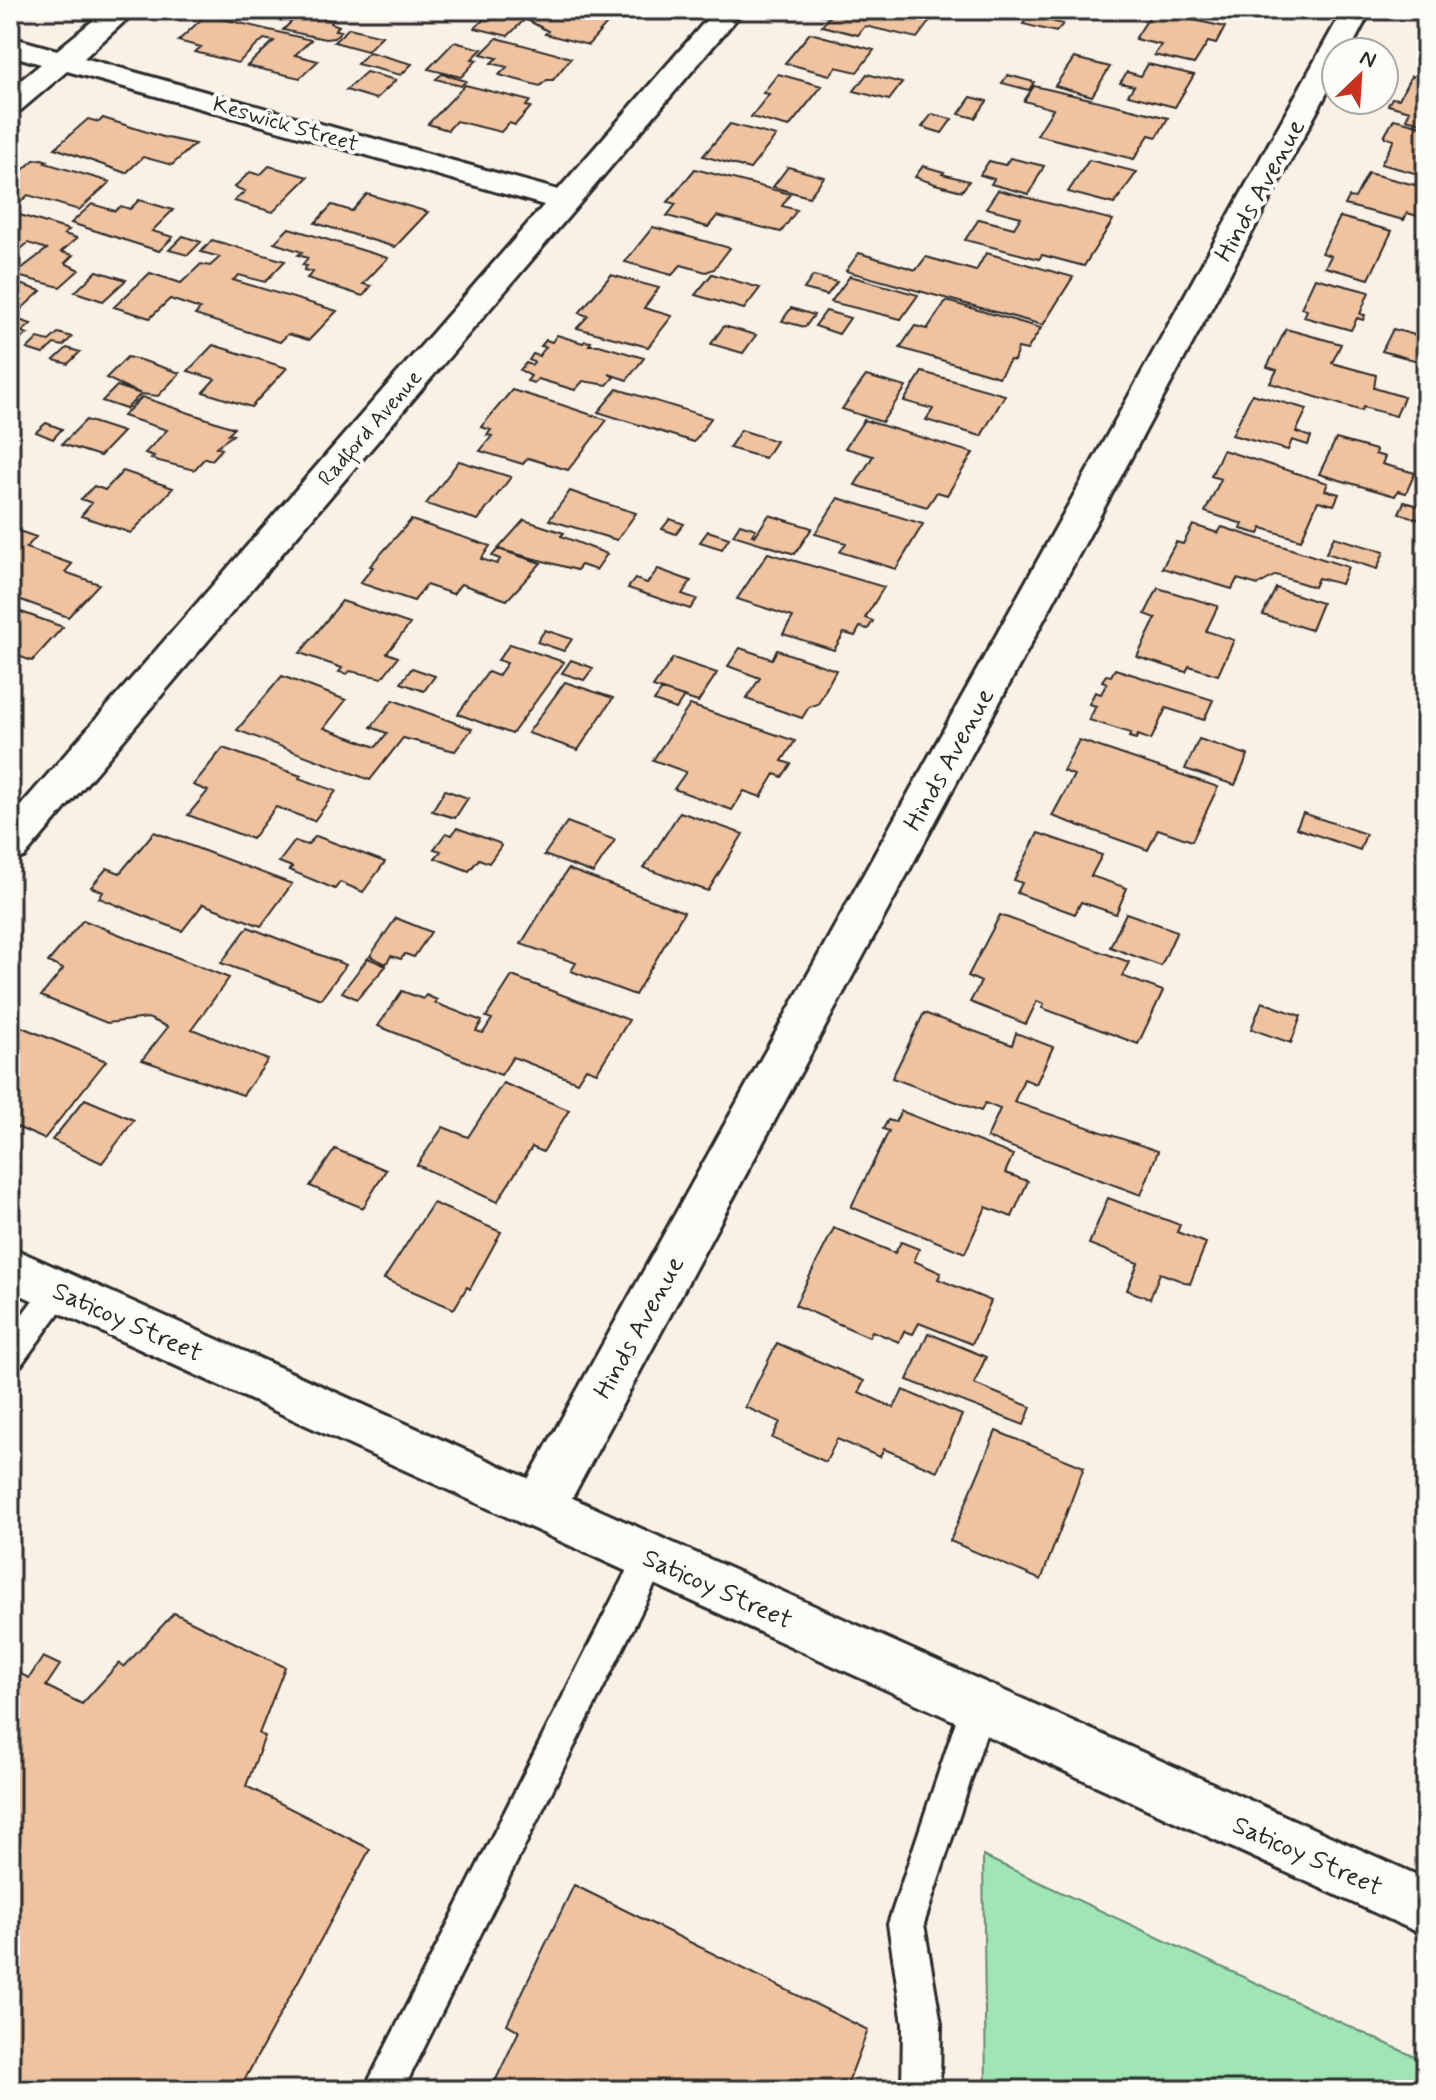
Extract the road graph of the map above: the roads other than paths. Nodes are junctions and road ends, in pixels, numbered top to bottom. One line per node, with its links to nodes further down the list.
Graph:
1 (123, 10): 5 (street)
2 (730, 10): 7 (street, Radford Avenue)
3 (1357, 10): 12 (street, Hinds Avenue)
4 (10, 46): 5 (street, Keswick Street)
5 (63, 60): 6 (street); 7 (street, Keswick Street)
6 (10, 104)
7 (563, 201): 8 (street, Radford Avenue)
8 (10, 846)
9 (10, 1268): 10 (street, Saticoy Street)
10 (58, 1290): 11 (lane); 12 (street, Saticoy Street)
11 (10, 1355)
12 (540, 1507): 13 (street, Saticoy Street)
13 (651, 1557): 14 (street, Saticoy Street); 16 (lane)
14 (978, 1706): 15 (street, Saticoy Street); 17 (lane)
15 (1426, 1908)
16 (383, 2090)
17 (921, 2090)

